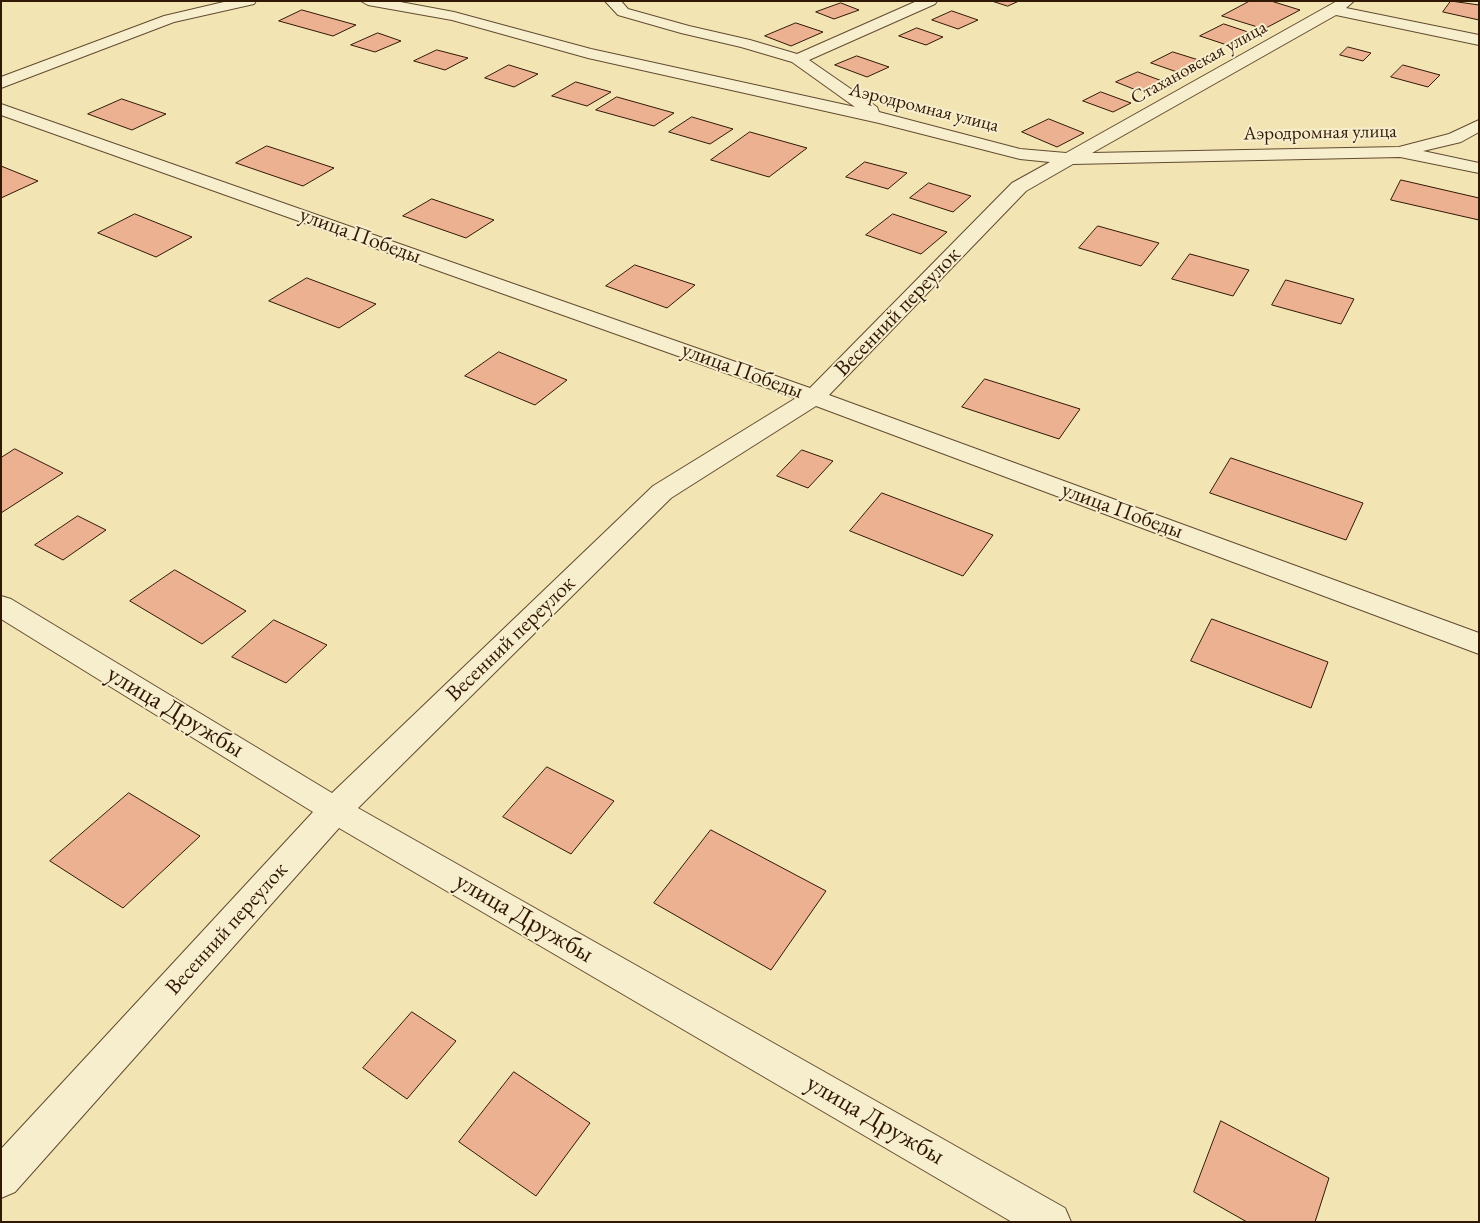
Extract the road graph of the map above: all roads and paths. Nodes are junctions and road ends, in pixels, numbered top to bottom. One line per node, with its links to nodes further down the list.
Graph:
1 (249, 1): 8 (street)
2 (368, 1): 10 (street, Аэродромная улица)
3 (612, 1): 7 (street)
4 (930, 1): 7 (street)
5 (1340, 6): 6 (street); 15 (street, Стахановская улица)
6 (1479, 40)
7 (798, 59): 10 (street)
8 (1, 83)
9 (1, 109): 17 (street, улица Победы)
10 (881, 118): 15 (street, Аэродромная улица)
11 (1479, 125): 13 (street)
12 (1479, 135): 14 (street)
13 (1400, 152): 15 (street, Аэродромная улица); 16 (street, Аэродромная улица)
14 (1479, 158)
15 (1069, 159): 17 (street, Весенний переулок)
16 (1479, 168)
17 (814, 397): 19 (street, улица Победы); 20 (street, Весенний переулок)
18 (1, 606): 20 (street, улица Дружбы)
19 (1479, 644)
20 (336, 810): 21 (street, Весенний переулок); 22 (street, улица Дружбы)
21 (1, 1178)
22 (1052, 1222)

